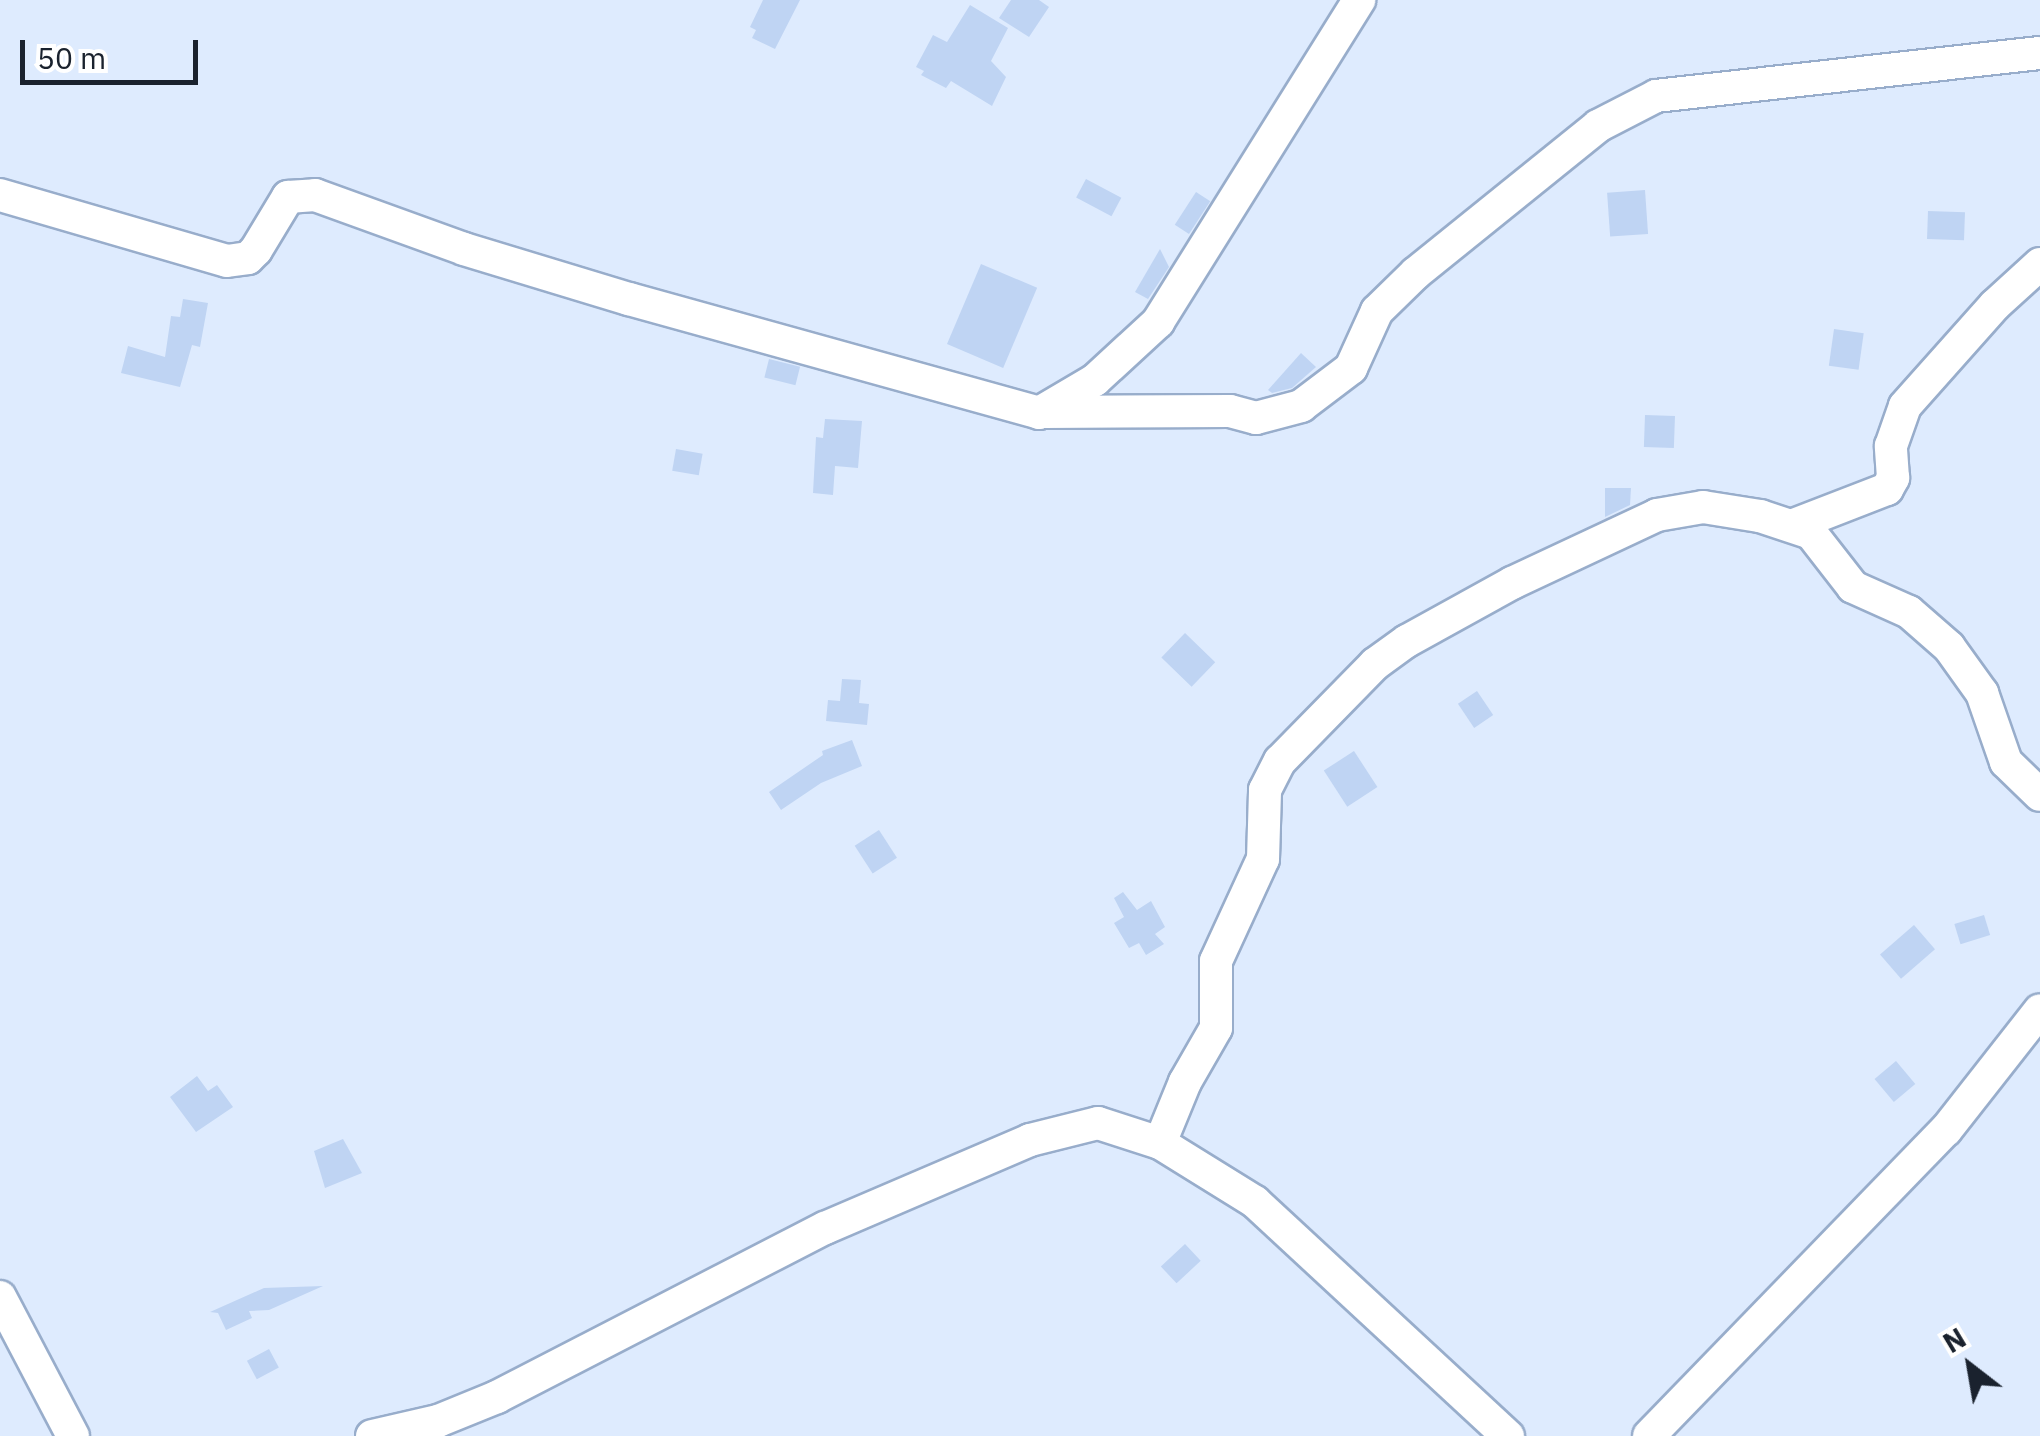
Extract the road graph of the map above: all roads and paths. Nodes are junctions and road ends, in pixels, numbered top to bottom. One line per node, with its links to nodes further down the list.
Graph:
1 (1359, 0): 5 (street)
2 (2040, 53): 5 (street)
3 (0, 195): 5 (street)
4 (2040, 264): 6 (street)
5 (1040, 412)
6 (1794, 525): 7 (street); 9 (street)
7 (2040, 794)
8 (2040, 1010): 14 (street)
9 (1160, 1143): 12 (street); 13 (street)
10 (0, 1297): 11 (street)
11 (73, 1436)
12 (372, 1436)
13 (1508, 1436)
14 (1649, 1436)

